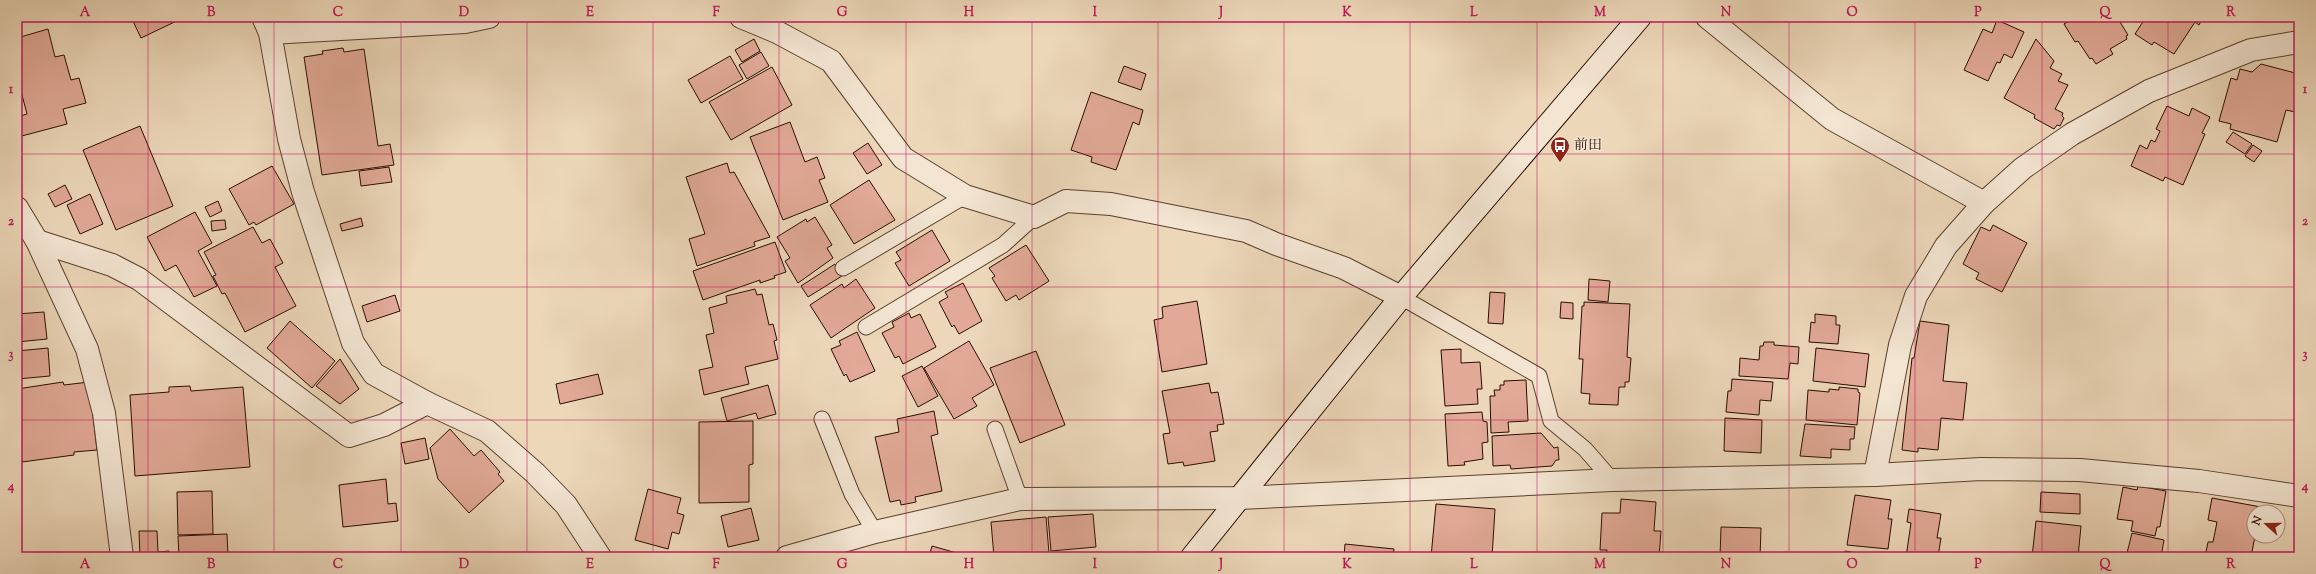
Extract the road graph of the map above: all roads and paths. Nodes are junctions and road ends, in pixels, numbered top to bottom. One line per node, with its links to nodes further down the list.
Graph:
1 (489, 17): 5 (street)
2 (741, 17): 7 (street)
3 (1640, 17): 13 (street)
4 (1707, 17): 8 (street)
5 (267, 25): 15 (street)
6 (2299, 42): 8 (street)
7 (965, 196): 10 (street); 12 (lane)
8 (1984, 203): 18 (street)
9 (17, 208): 11 (street)
10 (1034, 217): 13 (street); 14 (lane)
11 (37, 241): 15 (street); 24 (street)
12 (843, 268)
13 (1402, 297): 19 (lane); 21 (street)
14 (866, 327)
15 (427, 403): 25 (street)
16 (822, 418): 23 (lane)
17 (995, 429): 22 (lane)
18 (1875, 475): 19 (street); 20 (street)
19 (1612, 480): 21 (street)
20 (2299, 496)
21 (1239, 498): 22 (street); 27 (street)
22 (1020, 499): 23 (street)
23 (875, 532): 26 (street)
24 (122, 557)
25 (600, 557)
26 (787, 557)
27 (1192, 557)

